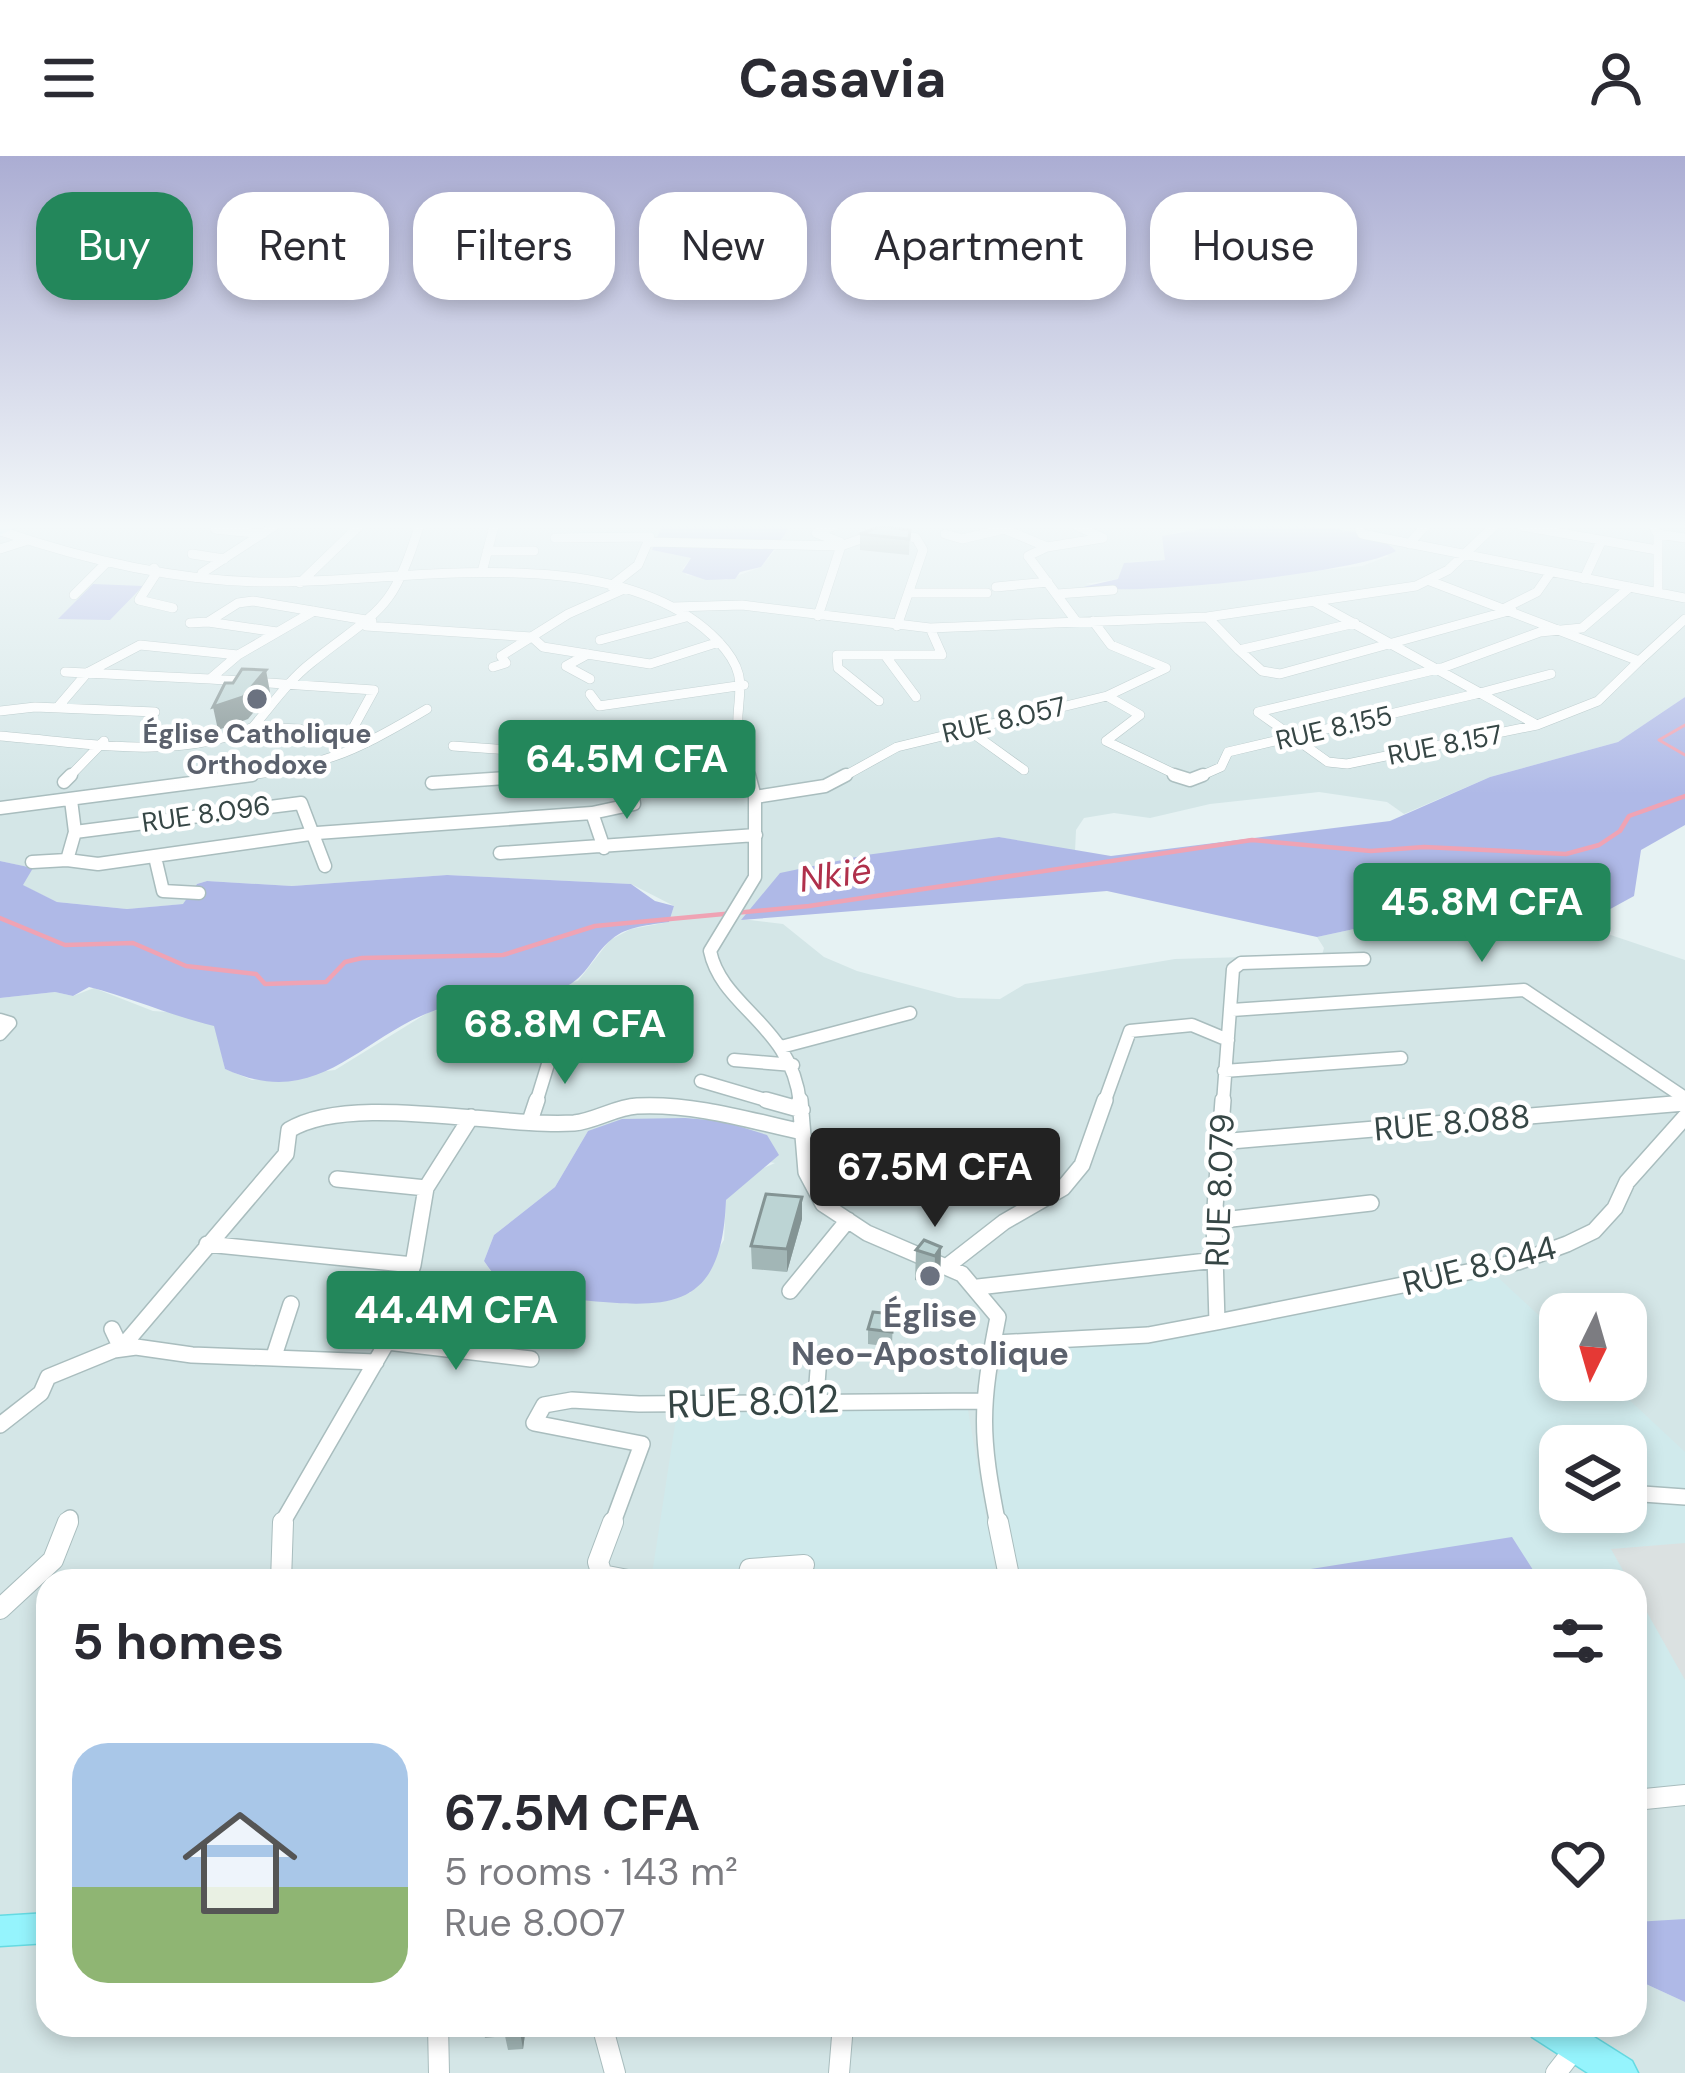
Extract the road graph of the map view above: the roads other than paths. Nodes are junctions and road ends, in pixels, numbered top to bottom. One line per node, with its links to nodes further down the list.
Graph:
1 (219, 615): 20 (street)
2 (306, 615): 27 (street)
3 (333, 615): 23 (street)
4 (375, 615): 23 (street)
5 (569, 615): 28 (street)
6 (814, 615): 15 (street)
7 (901, 615): 24 (street)
8 (1072, 615): 19 (street)
9 (1217, 615): 16 (street)
10 (1342, 615): 21 (street)
11 (1488, 615): 31 (street)
12 (1522, 615): 26 (street)
13 (1597, 615): 26 (street)
14 (686, 616): 29 (street); 30 (street)
15 (818, 616): 24 (street)
16 (1207, 617): 17 (street); 32 (street)
17 (1093, 620): 19 (street); 48 (street, RUE 8.057)
18 (1685, 620): 36 (street)
19 (1076, 621): 25 (street)
20 (208, 622): 22 (street); 27 (street)
21 (1355, 622): 31 (street); 32 (street)
22 (190, 623)
23 (369, 624): 28 (street); 44 (street)
24 (897, 626): 25 (street)
25 (930, 628): 35 (street)
26 (1552, 630): 36 (street); 38 (street)
27 (278, 632): 34 (street)
28 (532, 637): 33 (street); 37 (street)
29 (600, 640)
30 (719, 642): 33 (street); 45 (street)
31 (1396, 644): 32 (street); 38 (street)
32 (1239, 650)
33 (588, 654): 43 (street)
34 (238, 656): 40 (street); 42 (street)
35 (887, 658): 49 (street); 50 (street)
36 (1640, 661): 57 (street)
37 (493, 667)
38 (1442, 668): 46 (street); 63 (street, RUE 8.157)
39 (65, 672): 40 (street)
40 (87, 673): 42 (street); 51 (street)
41 (1551, 674): 46 (street, RUE 8.155)
42 (210, 679): 44 (street)
43 (590, 680)
44 (291, 682): 56 (street); 61 (street)
45 (744, 685): 47 (street); 65 (street)
46 (1480, 693): 57 (street, RUE 8.157); 63 (street, RUE 8.155)
47 (590, 694)
48 (1107, 696): 59 (street, RUE 8.057); 63 (street, RUE 8.155)
49 (916, 697)
50 (879, 701)
51 (57, 707): 53 (street); 54 (street)
52 (427, 709): 73 (street)
53 (0, 711)
54 (155, 712)
55 (240, 715): 56 (street)
56 (263, 716): 58 (street)
57 (1538, 725): 63 (street, RUE 8.157)
58 (253, 727): 60 (street); 64 (street)
59 (967, 729): 69 (street); 72 (street, RUE 8.057)
60 (300, 730)
61 (352, 730)
62 (0, 736): 64 (street)
63 (1296, 737)
64 (104, 740): 70 (street)
65 (740, 741): 67 (street); 72 (street)
66 (452, 746): 67 (street)
67 (633, 749): 68 (street)
68 (629, 770): 71 (street); 75 (street)
69 (1024, 770)
70 (64, 782)
71 (432, 783)
72 (755, 797): 78 (street)
73 (70, 800): 74 (street); 76 (street)
74 (0, 808)
75 (592, 813): 77 (street); 80 (street)
76 (75, 832): 77 (street, RUE 8.096); 85 (street)
77 (317, 833): 79 (street); 86 (street, RUE 8.096)
78 (756, 835): 80 (street); 96 (street)
79 (289, 838): 81 (street); 83 (street)
80 (604, 848): 82 (street)
81 (287, 853)
82 (500, 854)
83 (155, 857): 85 (street); 88 (street)
84 (32, 862): 85 (street)
85 (69, 862): 87 (street)
86 (325, 866)
87 (68, 882)
88 (199, 892)
89 (1364, 959): 90 (street, RUE 8.079)
90 (1232, 1010): 94 (street, RUE 8.079); 104 (street)
91 (910, 1013): 96 (street)
92 (0, 1020): 93 (street)
93 (0, 1034)
94 (1228, 1040): 102 (street, RUE 8.079); 118 (street)
95 (553, 1044): 97 (street); 98 (street); 108 (street)
96 (782, 1047): 101 (street)
97 (469, 1050)
98 (596, 1050)
99 (1400, 1058): 102 (street)
100 (734, 1060): 101 (street)
101 (793, 1065): 105 (street)
102 (1224, 1071): 110 (street, RUE 8.079)
103 (701, 1081): 105 (street)
104 (1685, 1100): 110 (street, RUE 8.088)
105 (802, 1110): 109 (street)
106 (471, 1117): 108 (street); 112 (street); 116 (street)
107 (1685, 1117): 123 (street, RUE 8.044)
108 (530, 1121): 109 (street)
109 (802, 1132): 114 (street)
110 (1219, 1142): 115 (street, RUE 8.079)
111 (337, 1179): 112 (street)
112 (425, 1188): 119 (street)
113 (1371, 1203): 115 (street)
114 (848, 1220): 118 (street); 121 (street)
115 (1214, 1221): 117 (street, RUE 8.079)
116 (207, 1244): 119 (street); 127 (street)
117 (1216, 1260): 120 (street); 123 (street, RUE 8.079)
118 (950, 1264): 120 (street)
119 (413, 1265): 125 (street)
120 (978, 1287): 126 (street)
121 (790, 1291)
122 (291, 1304): 128 (street)
123 (1217, 1322): 126 (street)
124 (112, 1329): 127 (street)
125 (387, 1342): 130 (street); 131 (street)
126 (995, 1343): 133 (street)
127 (122, 1348): 128 (street); 134 (street)
128 (274, 1356): 131 (street)
129 (819, 1357): 132 (street)
130 (531, 1359)
131 (376, 1362): 140 (street)
132 (816, 1397): 133 (street, RUE 8.012); 141 (street, RUE 8.012)
133 (980, 1401): 143 (street)
134 (0, 1425)
135 (1647, 1494): 136 (street)
136 (1685, 1497)
137 (70, 1518): 139 (street)
138 (804, 1565): 142 (street)
139 (43, 1569)
140 (281, 1569)
141 (600, 1569)
142 (750, 1569)
143 (1007, 1569)
144 (36, 1576): 145 (street)
145 (0, 1609)
146 (1685, 1795): 147 (street)
147 (1647, 1799)
148 (36, 1929): 149 (main road)
149 (0, 1931)
150 (438, 2037): 154 (street)
151 (605, 2037): 155 (street)
152 (842, 2037): 156 (street)
153 (1567, 2060): 157 (main road)
154 (439, 2073)
155 (615, 2073)
156 (839, 2073)
157 (1620, 2073)

